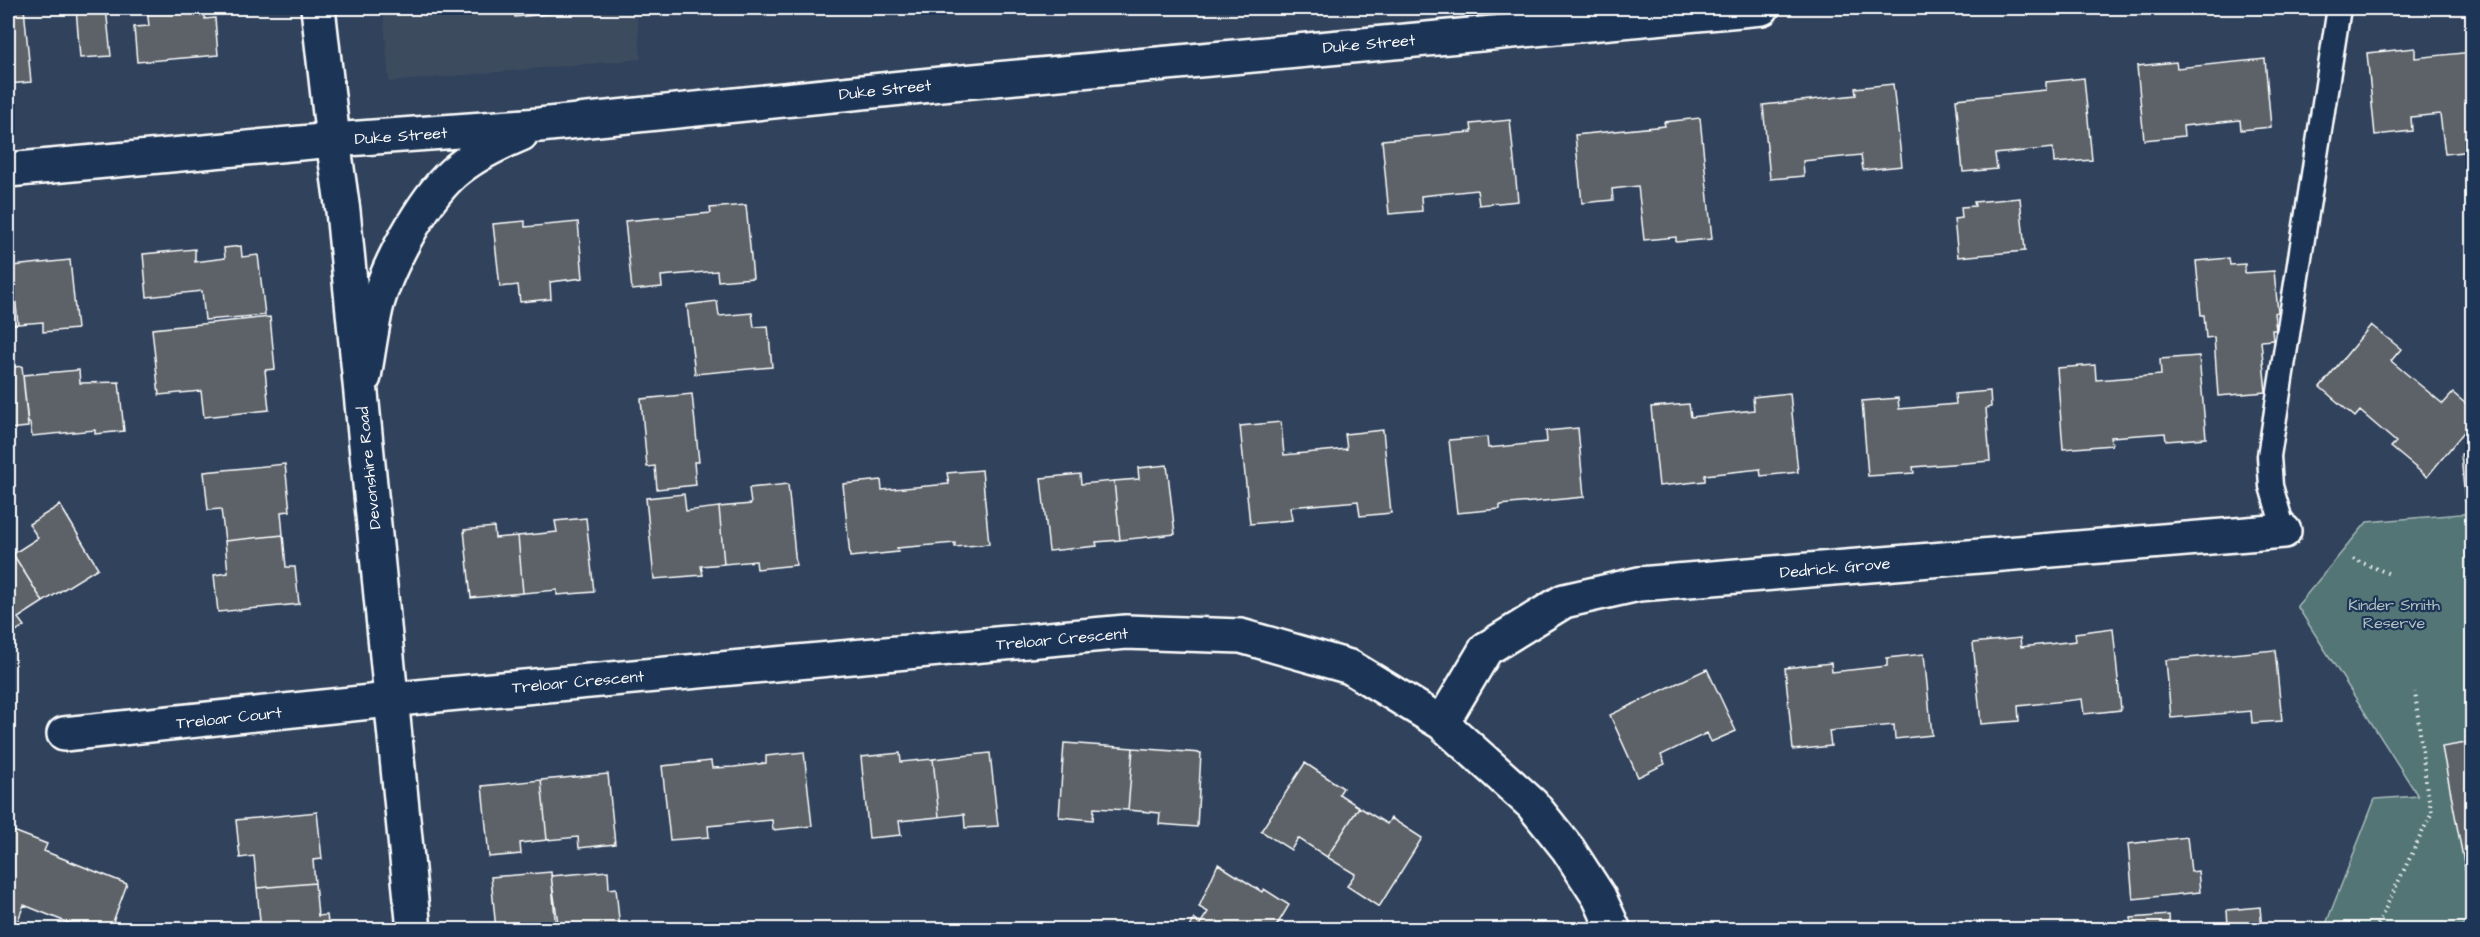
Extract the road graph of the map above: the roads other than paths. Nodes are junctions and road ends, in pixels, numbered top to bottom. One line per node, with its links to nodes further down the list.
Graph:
1 (318, 8): 5 (street, Devonshire Road)
2 (1762, 8): 4 (street, Duke Street)
3 (2339, 8): 8 (lane)
4 (539, 125): 5 (street, Duke Street); 7 (street)
5 (333, 140): 6 (street, Duke Street); 7 (street, Devonshire Road)
6 (8, 170)
7 (361, 396): 9 (street, Devonshire Road)
8 (2284, 531): 10 (street, Dedrick Grove)
9 (393, 700): 10 (street, Treloar Crescent); 11 (street, Treloar Court); 12 (street, Devonshire Road)
10 (1442, 723): 13 (street, Treloar Crescent)
11 (64, 734)
12 (414, 930)
13 (1614, 930)

